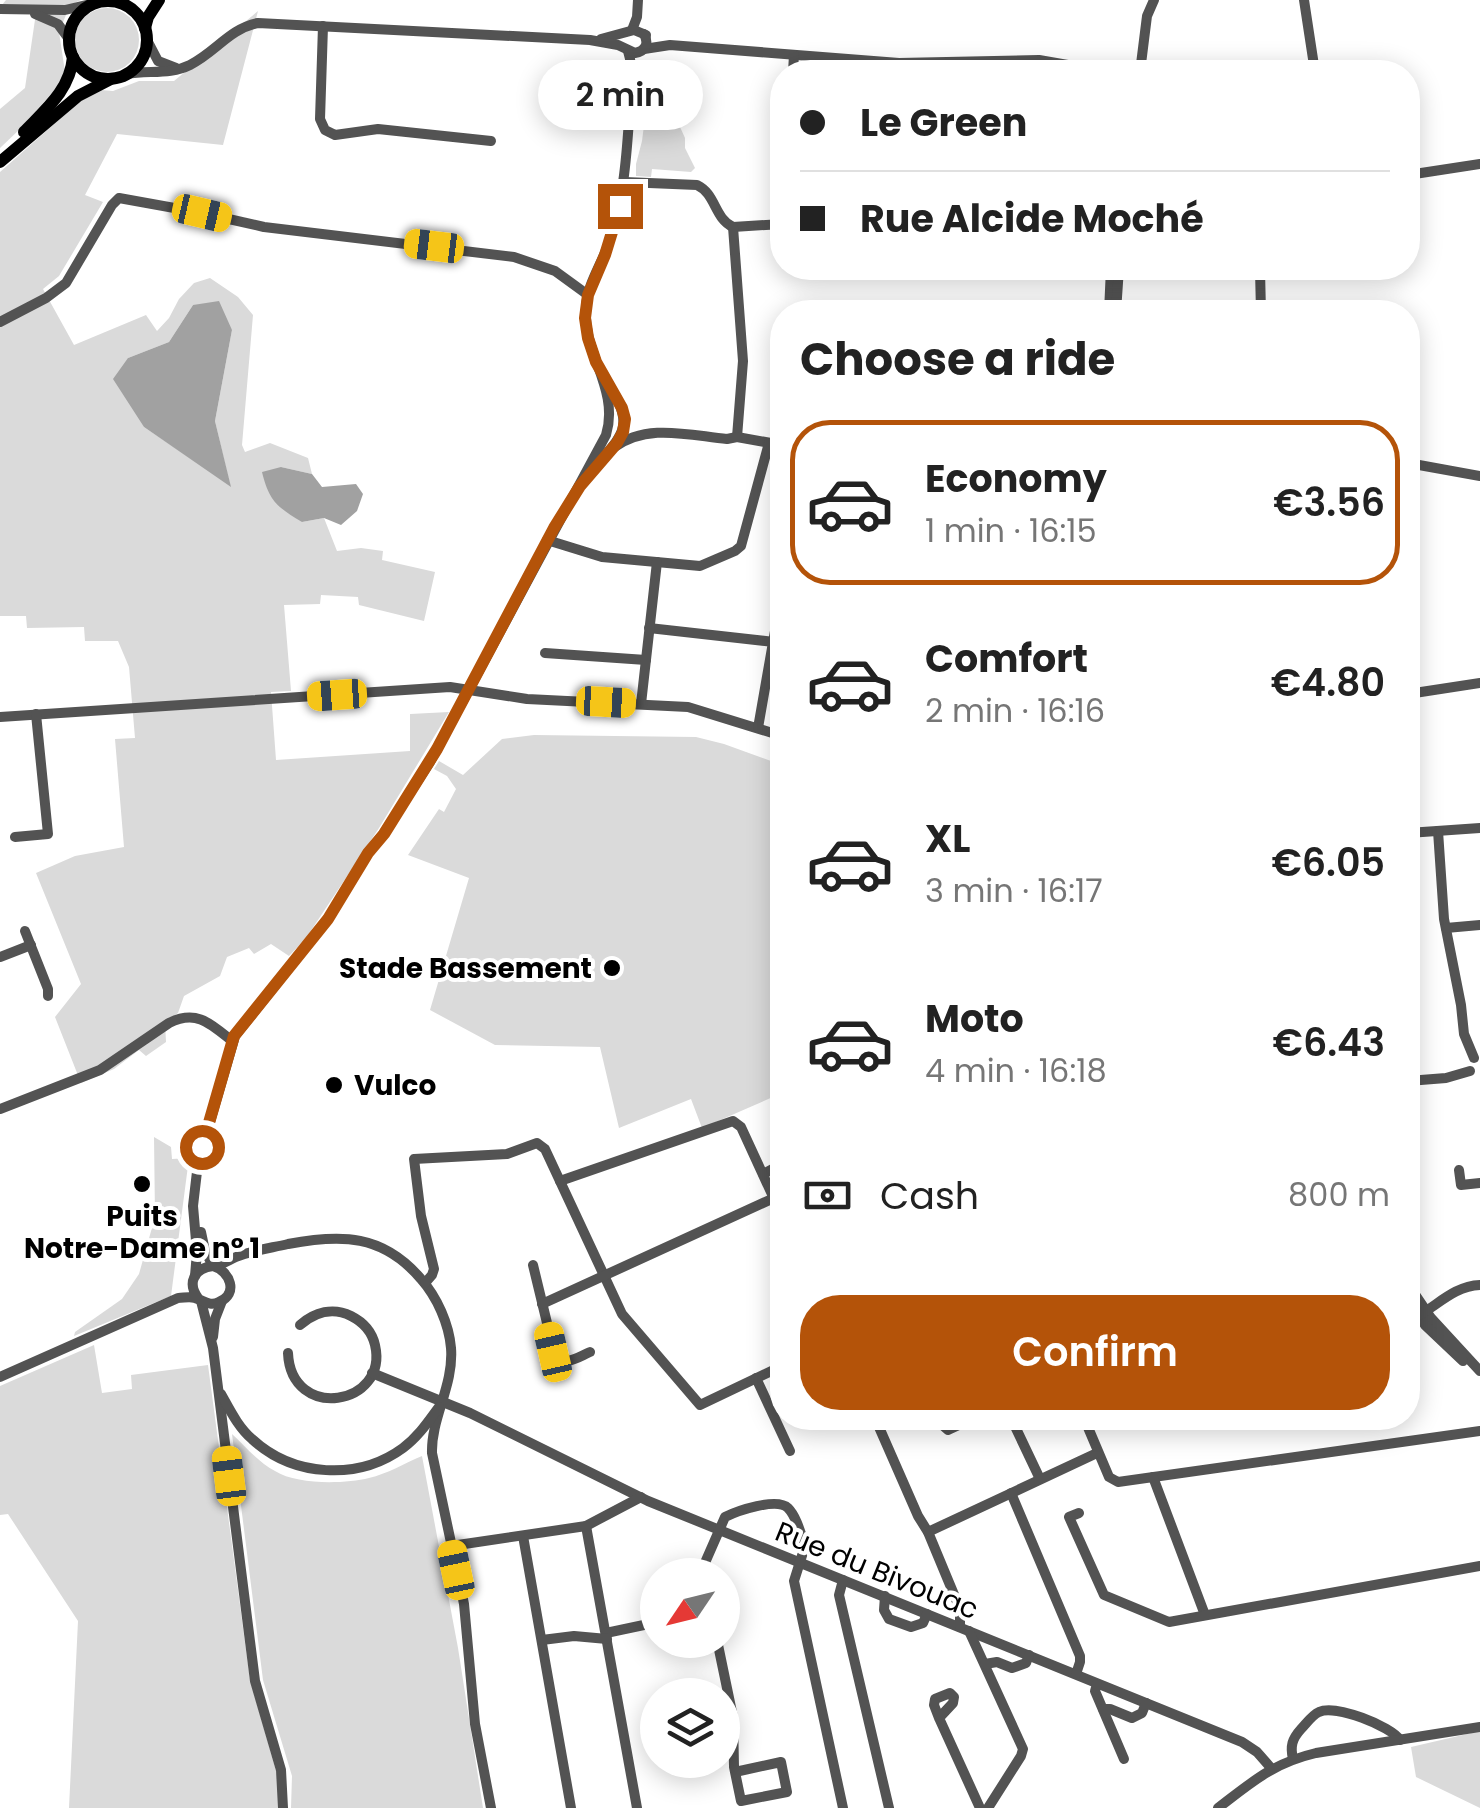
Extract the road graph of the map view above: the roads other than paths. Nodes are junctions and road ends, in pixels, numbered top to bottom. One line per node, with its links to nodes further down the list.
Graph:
1 (159, 0): 10 (main road)
2 (638, 0): 9 (street)
3 (1304, 0): 21 (street)
4 (127, 2): 6 (main road); 10 (main road)
5 (1149, 3): 20 (street)
6 (92, 4): 7 (street); 11 (main road)
7 (9, 7): 11 (street)
8 (324, 26): 12 (street); 22 (street); 26 (street)
9 (634, 32): 12 (street); 13 (street); 14 (street); 15 (street)
10 (146, 34): 22 (street); 23 (main road)
11 (69, 40): 17 (main road)
12 (590, 40): 14 (street)
13 (670, 45): 15 (street); 16 (street)
14 (627, 50): 15 (street); 25 (street)
15 (643, 50): 25 (street)
16 (794, 55): 18 (street); 19 (street)
17 (72, 56): 24 (main road); 27 (main road)
18 (794, 60)
19 (860, 60)
20 (1138, 60)
21 (1313, 60)
22 (182, 68): 23 (street)
23 (127, 74): 24 (main road)
24 (112, 78): 27 (main road)
25 (632, 86): 30 (street)
26 (492, 140)
27 (0, 159)
28 (1480, 164): 29 (street)
29 (1420, 173)
30 (625, 182): 32 (street); 33 (street)
31 (770, 225): 32 (street)
32 (733, 227): 39 (street)
33 (588, 295): 34 (street); 35 (street)
34 (0, 322)
35 (602, 376): 36 (street); 37 (street)
36 (609, 401): 37 (street); 44 (street)
37 (624, 424): 38 (street); 41 (street)
38 (647, 432): 39 (street); 41 (street)
39 (738, 437): 40 (street)
40 (769, 443): 46 (street)
41 (612, 448): 44 (street)
42 (1420, 465): 43 (street)
43 (1480, 476)
44 (580, 486): 45 (street)
45 (548, 540): 46 (street); 53 (street)
46 (657, 562): 47 (street)
47 (649, 628): 48 (street); 50 (street)
48 (770, 642)
49 (545, 654): 50 (street)
50 (646, 660): 55 (street)
51 (770, 664): 58 (street)
52 (1480, 683): 54 (street)
53 (469, 690): 55 (street); 56 (street); 70 (street)
54 (1420, 692)
55 (640, 704): 58 (street)
56 (36, 714): 57 (street); 63 (street)
57 (0, 717)
58 (758, 728): 59 (street)
59 (770, 732)
60 (1480, 828): 61 (street)
61 (1438, 831): 62 (street); 65 (street)
62 (1420, 832)
63 (15, 837)
64 (1480, 925): 65 (street)
65 (1446, 928): 72 (street)
66 (25, 932): 67 (street)
67 (31, 945): 68 (street); 69 (street)
68 (0, 957)
69 (48, 996)
70 (232, 1041): 76 (street); 83 (street)
71 (1480, 1042): 72 (street)
72 (1467, 1043): 73 (street)
73 (1477, 1057): 74 (street)
74 (1475, 1074): 75 (street)
75 (1420, 1080)
76 (0, 1109)
77 (770, 1170): 79 (street)
78 (1459, 1170): 81 (street)
79 (763, 1174): 80 (street); 82 (street)
80 (560, 1181): 88 (street); 91 (street)
81 (1480, 1183)
82 (770, 1189)
83 (194, 1192): 87 (street); 89 (street)
84 (770, 1200): 88 (street)
85 (244, 1254): 87 (street); 90 (street); 91 (street)
86 (534, 1265): 95 (street)
87 (214, 1266): 89 (street); 90 (street)
88 (604, 1276): 95 (street); 107 (street)
89 (194, 1277): 93 (street); 96 (street)
90 (229, 1278): 94 (street)
91 (425, 1283): 109 (street)
92 (1480, 1284): 97 (street)
93 (199, 1300): 94 (street); 96 (street); 100 (street)
94 (222, 1301): 100 (street)
95 (542, 1304): 101 (street)
96 (149, 1311): 106 (street)
97 (1420, 1314)
98 (1420, 1319): 105 (street)
99 (300, 1325): 104 (street)
100 (213, 1348): 108 (street)
101 (590, 1352)
102 (288, 1354): 104 (street)
103 (770, 1372): 107 (street)
104 (372, 1373): 109 (street, Rue du Bivouac)
105 (1480, 1374)
106 (0, 1377)
107 (756, 1378): 110 (street)
108 (218, 1388): 109 (street); 152 (street)
109 (442, 1402): 121 (street, Rue du Bivouac); 127 (street)
110 (770, 1408)
111 (780, 1430): 116 (street)
112 (880, 1430): 125 (street)
113 (1017, 1430): 119 (street)
114 (1088, 1430): 117 (street)
115 (1480, 1431): 118 (street)
116 (790, 1451)
117 (1097, 1453): 118 (street); 119 (street)
118 (1153, 1476): 133 (street)
119 (1040, 1480): 120 (street)
120 (1012, 1493): 125 (street); 141 (street)
121 (641, 1497): 123 (street); 124 (street, Rue du Bivouac)
122 (1079, 1513): 133 (street)
123 (586, 1526): 126 (street); 137 (street)
124 (718, 1530): 128 (street); 129 (street, Rue du Bivouac); 129 (street)
125 (928, 1532): 136 (street)
126 (523, 1536): 127 (street); 138 (street)
127 (451, 1546): 153 (street)
128 (707, 1558)
129 (800, 1563): 131 (street, Rue du Bivouac); 156 (street)
130 (1480, 1566): 133 (street)
131 (843, 1580): 132 (street, Rue du Bivouac); 157 (street)
132 (885, 1596): 134 (street, Rue du Bivouac); 134 (street)
133 (1206, 1615)
134 (925, 1618): 136 (street, Rue du Bivouac)
135 (640, 1627): 137 (street)
136 (965, 1629): 139 (street, Rue du Bivouac); 140 (street)
137 (606, 1636): 138 (street); 155 (street)
138 (542, 1640): 154 (street)
139 (1027, 1659): 140 (street); 141 (street, Rue du Bivouac)
140 (984, 1664): 158 (street)
141 (1076, 1674): 142 (street, Rue du Bivouac)
142 (1097, 1684): 143 (street, Rue du Bivouac); 144 (street)
143 (1146, 1704): 144 (street); 150 (street, Rue du Bivouac)
144 (1103, 1709): 148 (street)
145 (939, 1718): 158 (street)
146 (1480, 1727): 147 (street)
147 (1400, 1740): 149 (street); 149 (street)
148 (1124, 1759)
149 (1293, 1759): 150 (street)
150 (1271, 1768): 159 (street)
151 (735, 1772): 151 (street)
152 (283, 1808)
153 (492, 1808)
154 (571, 1808)
155 (638, 1808)
156 (843, 1808)
157 (889, 1808)
158 (984, 1808)
159 (1218, 1808)

